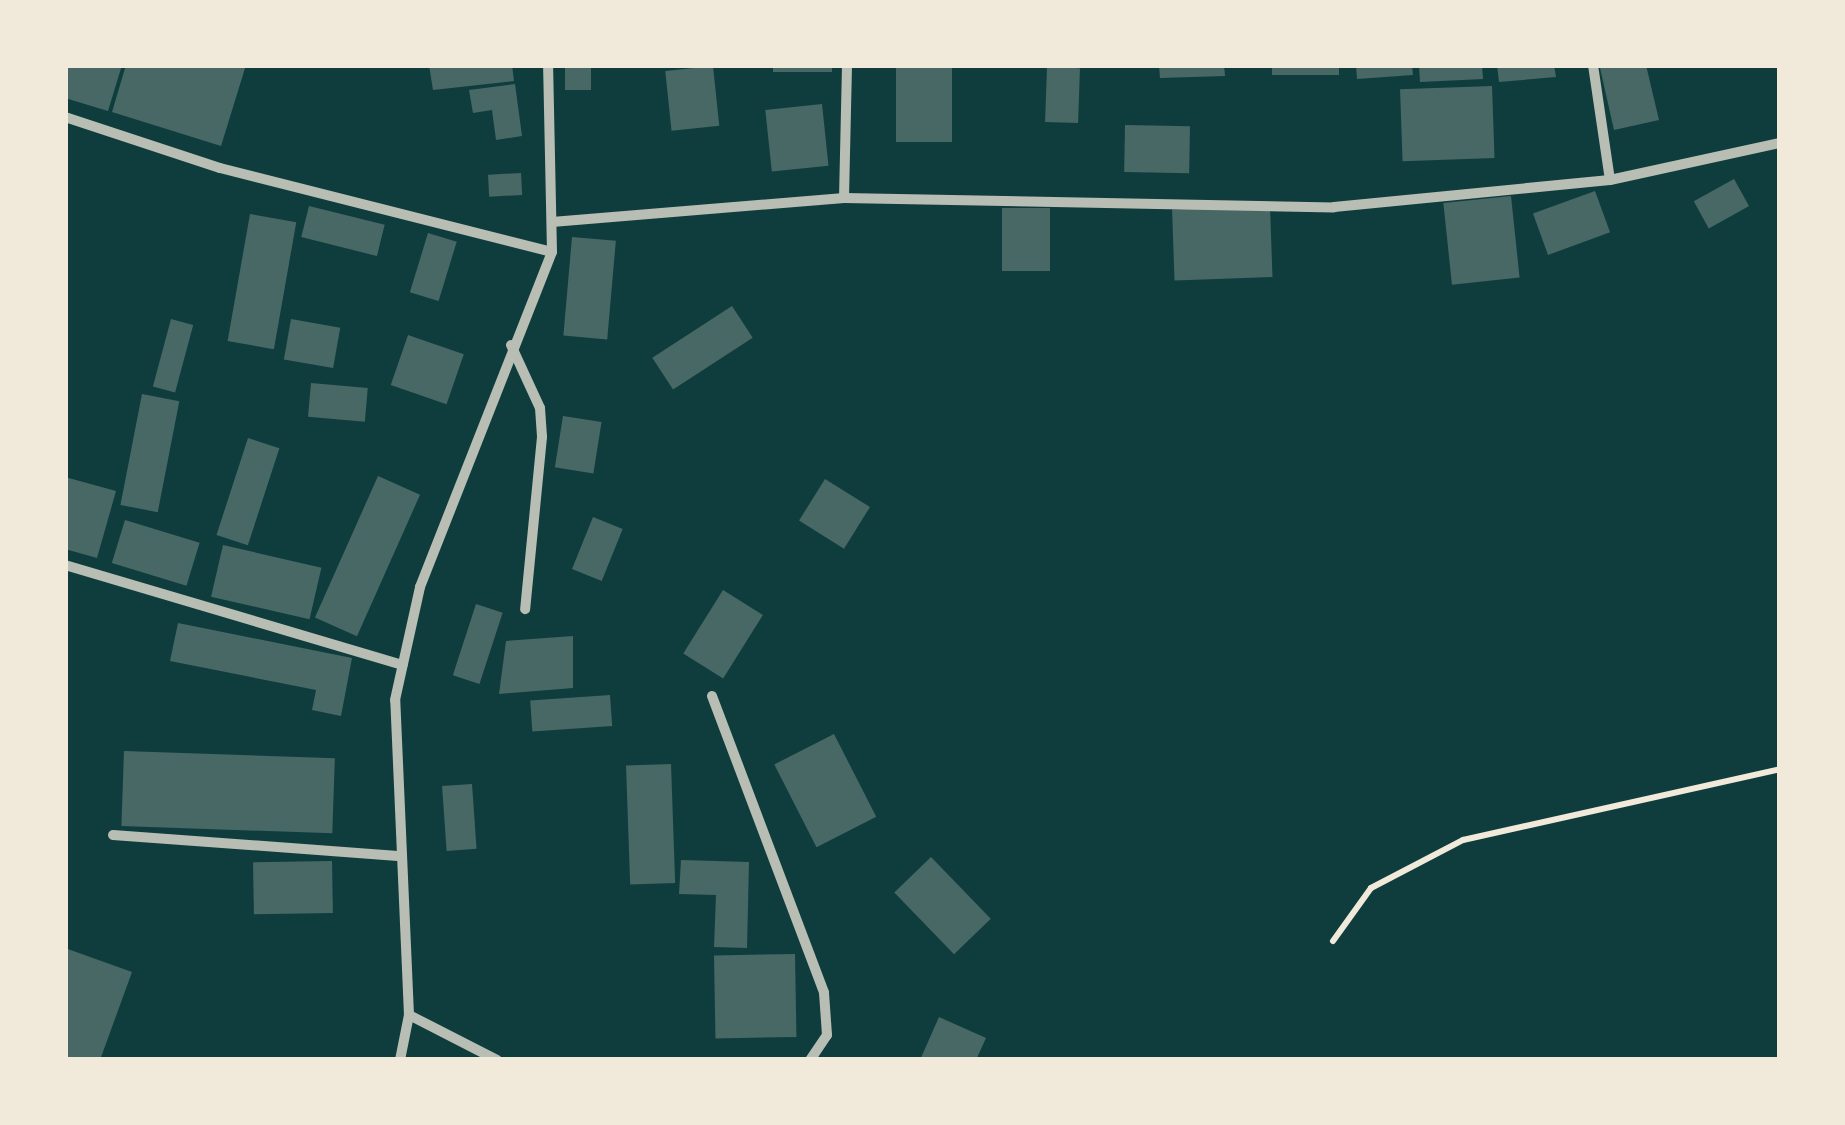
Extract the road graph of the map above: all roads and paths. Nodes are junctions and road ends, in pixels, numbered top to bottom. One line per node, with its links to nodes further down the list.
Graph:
1 (548, 65): 8 (street)
2 (848, 65): 7 (street)
3 (1593, 65): 6 (street)
4 (65, 117): 9 (street)
5 (1780, 143): 6 (street)
6 (1610, 180): 7 (street)
7 (844, 198): 8 (street)
8 (552, 222): 9 (street)
9 (552, 252): 10 (street)
10 (511, 345): 12 (street); 13 (street)
11 (65, 565): 13 (street)
12 (525, 609)
13 (402, 665): 17 (street)
14 (712, 696): 22 (street)
15 (1780, 769): 18 (path)
16 (113, 835): 17 (street)
17 (401, 856): 19 (street)
18 (1333, 941)
19 (408, 1015): 20 (street); 21 (street)
20 (400, 1060)
21 (497, 1060)
22 (810, 1060)

